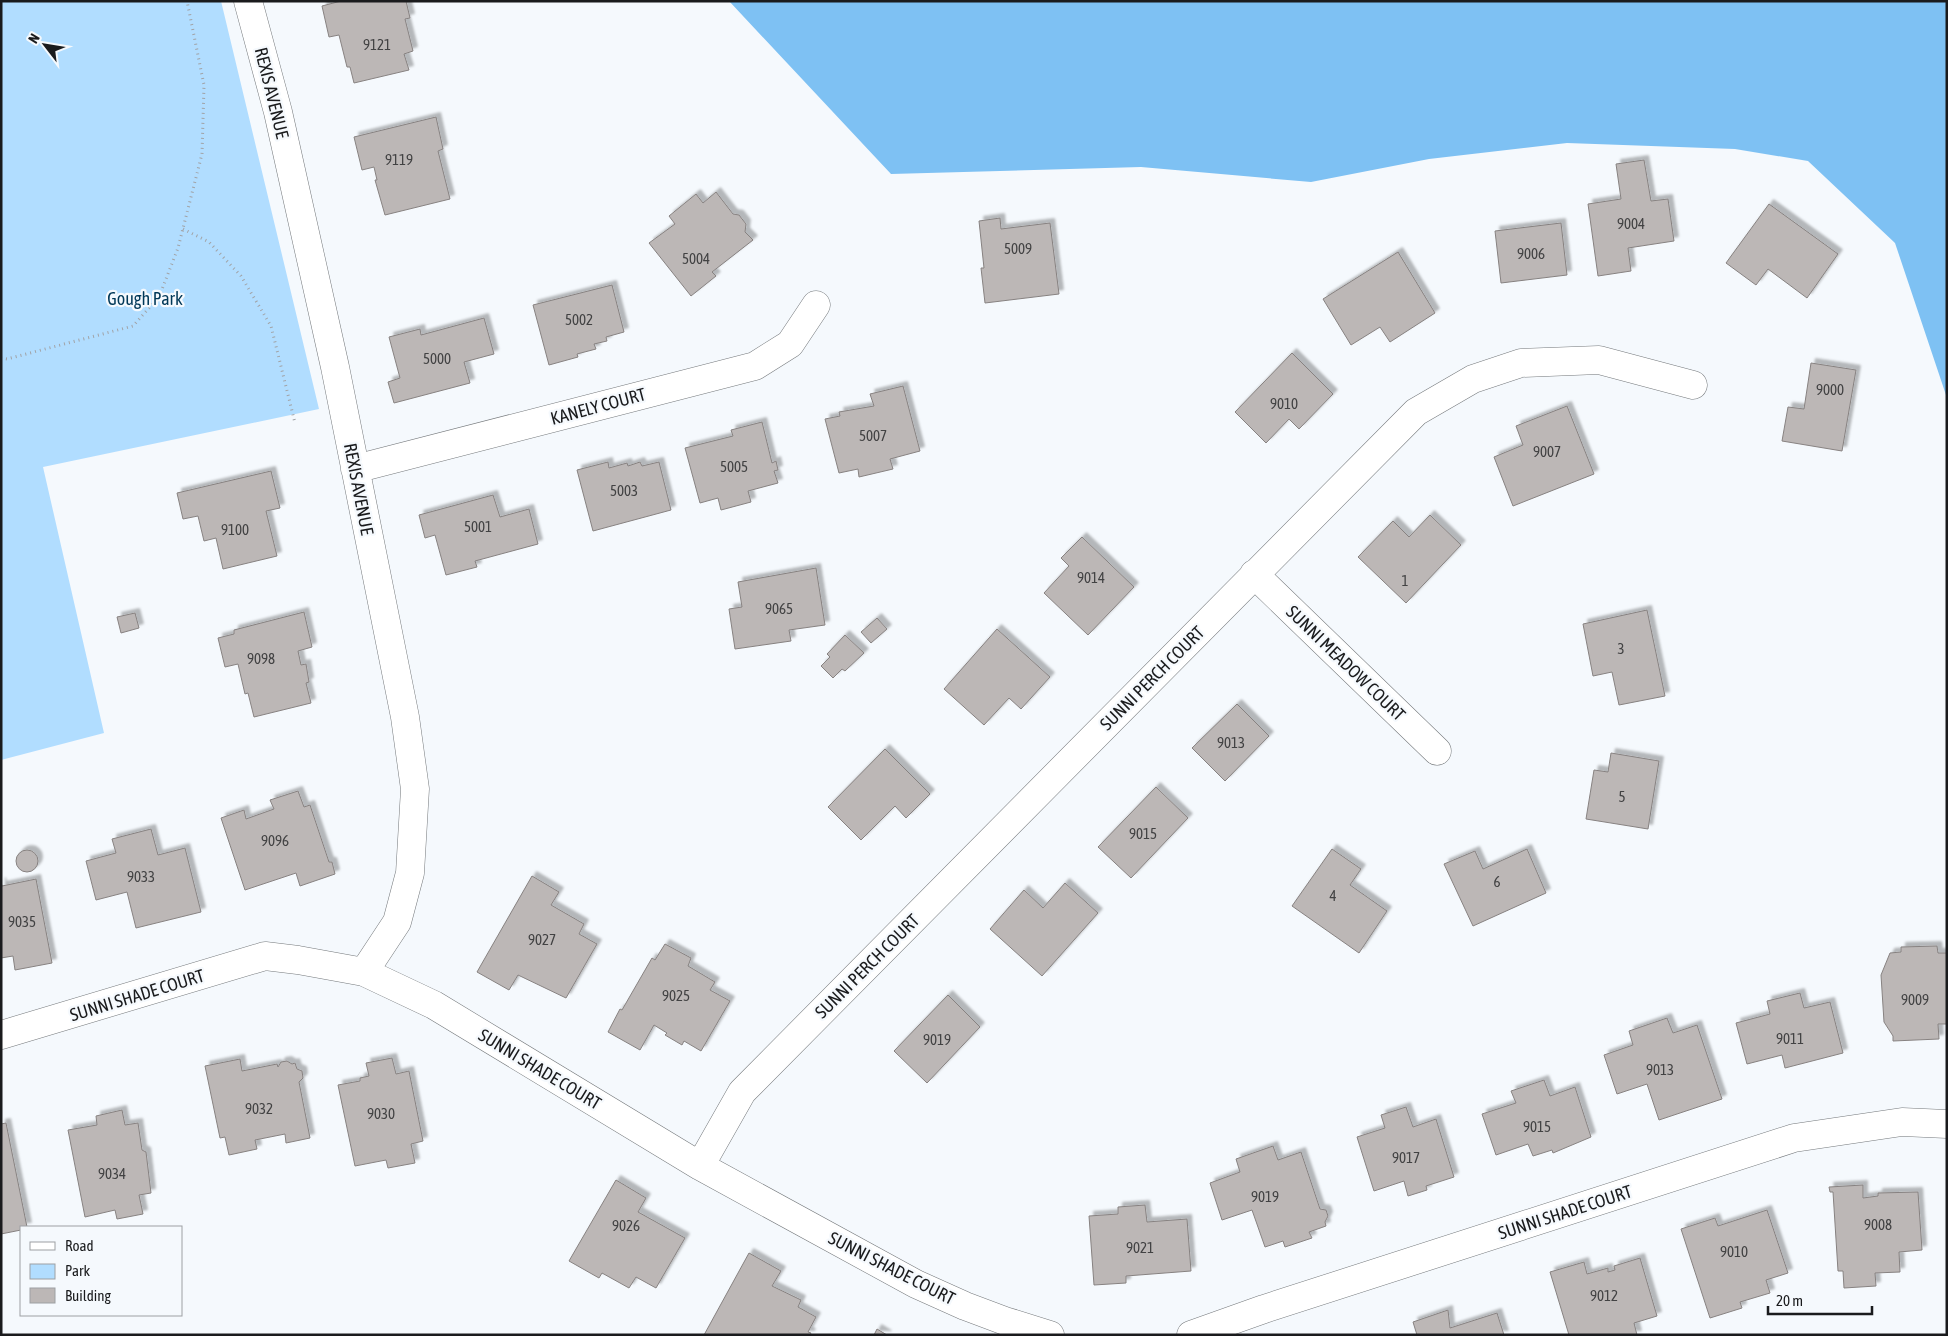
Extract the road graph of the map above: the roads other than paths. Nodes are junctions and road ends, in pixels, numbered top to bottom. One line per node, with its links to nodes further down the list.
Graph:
1 (248, 1): 4 (street, REXIS AVENUE)
2 (816, 306): 4 (street, KANELY COURT)
3 (1693, 385): 5 (street, SUNNI PERCH COURT)
4 (355, 469): 7 (street, REXIS AVENUE)
5 (1254, 574): 6 (street, SUNNI MEADOW COURT); 10 (street, SUNNI PERCH COURT)
6 (1437, 751)
7 (364, 972): 8 (street, SUNNI SHADE COURT); 10 (street, SUNNI SHADE COURT)
8 (1, 1035)
9 (1947, 1124): 12 (street, SUNNI SHADE COURT)
10 (700, 1166): 11 (street, SUNNI SHADE COURT)
11 (1050, 1335)
12 (1191, 1335)

